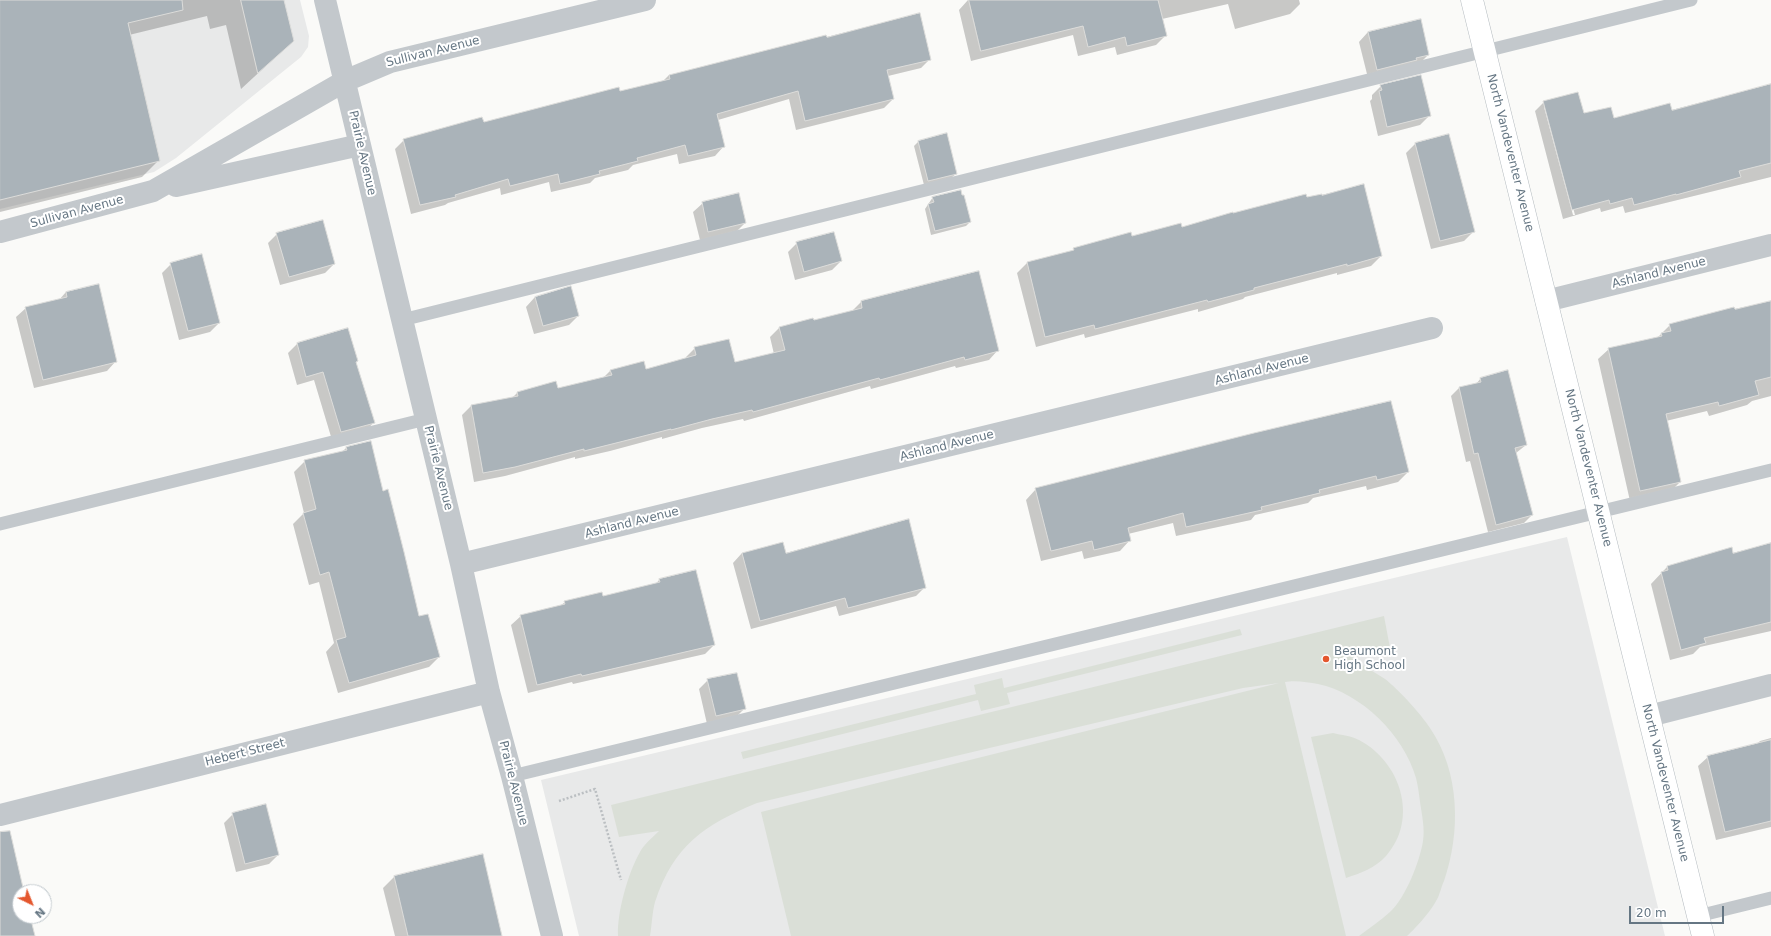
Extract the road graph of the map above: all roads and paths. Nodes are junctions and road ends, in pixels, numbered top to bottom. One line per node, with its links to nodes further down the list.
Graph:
1 (325, 0): 6 (street, Prairie Avenue)
2 (645, 0): 6 (street, Sullivan Avenue)
3 (1472, 0): 5 (main road, North Vandeventer Avenue)
4 (1691, 0): 5 (lane)
5 (1485, 51): 11 (main road, North Vandeventer Avenue); 12 (lane)
6 (345, 81): 7 (street, Prairie Avenue); 8 (street, Sullivan Avenue)
7 (360, 145): 8 (street, Sullivan Avenue); 12 (street, Prairie Avenue)
8 (153, 191): 9 (street, Sullivan Avenue)
9 (0, 232)
10 (1771, 245): 11 (street, Ashland Avenue)
11 (1546, 301): 16 (main road, North Vandeventer Avenue)
12 (402, 320): 14 (street, Prairie Avenue)
13 (1432, 328): 18 (street, Ashland Avenue)
14 (426, 419): 17 (lane); 18 (street, Prairie Avenue)
15 (1771, 470): 16 (lane)
16 (1599, 513): 21 (main road, North Vandeventer Avenue); 22 (lane)
17 (0, 524)
18 (461, 564): 20 (street, Prairie Avenue)
19 (1771, 685): 21 (street)
20 (489, 692): 22 (street, Prairie Avenue); 24 (street, Hebert Street)
21 (1648, 716): 27 (main road, North Vandeventer Avenue)
22 (512, 776): 28 (street, Prairie Avenue)
23 (559, 801): 25 (path)
24 (0, 815)
25 (621, 880)
26 (1771, 898): 27 (lane)
27 (1700, 931)
28 (552, 936)

